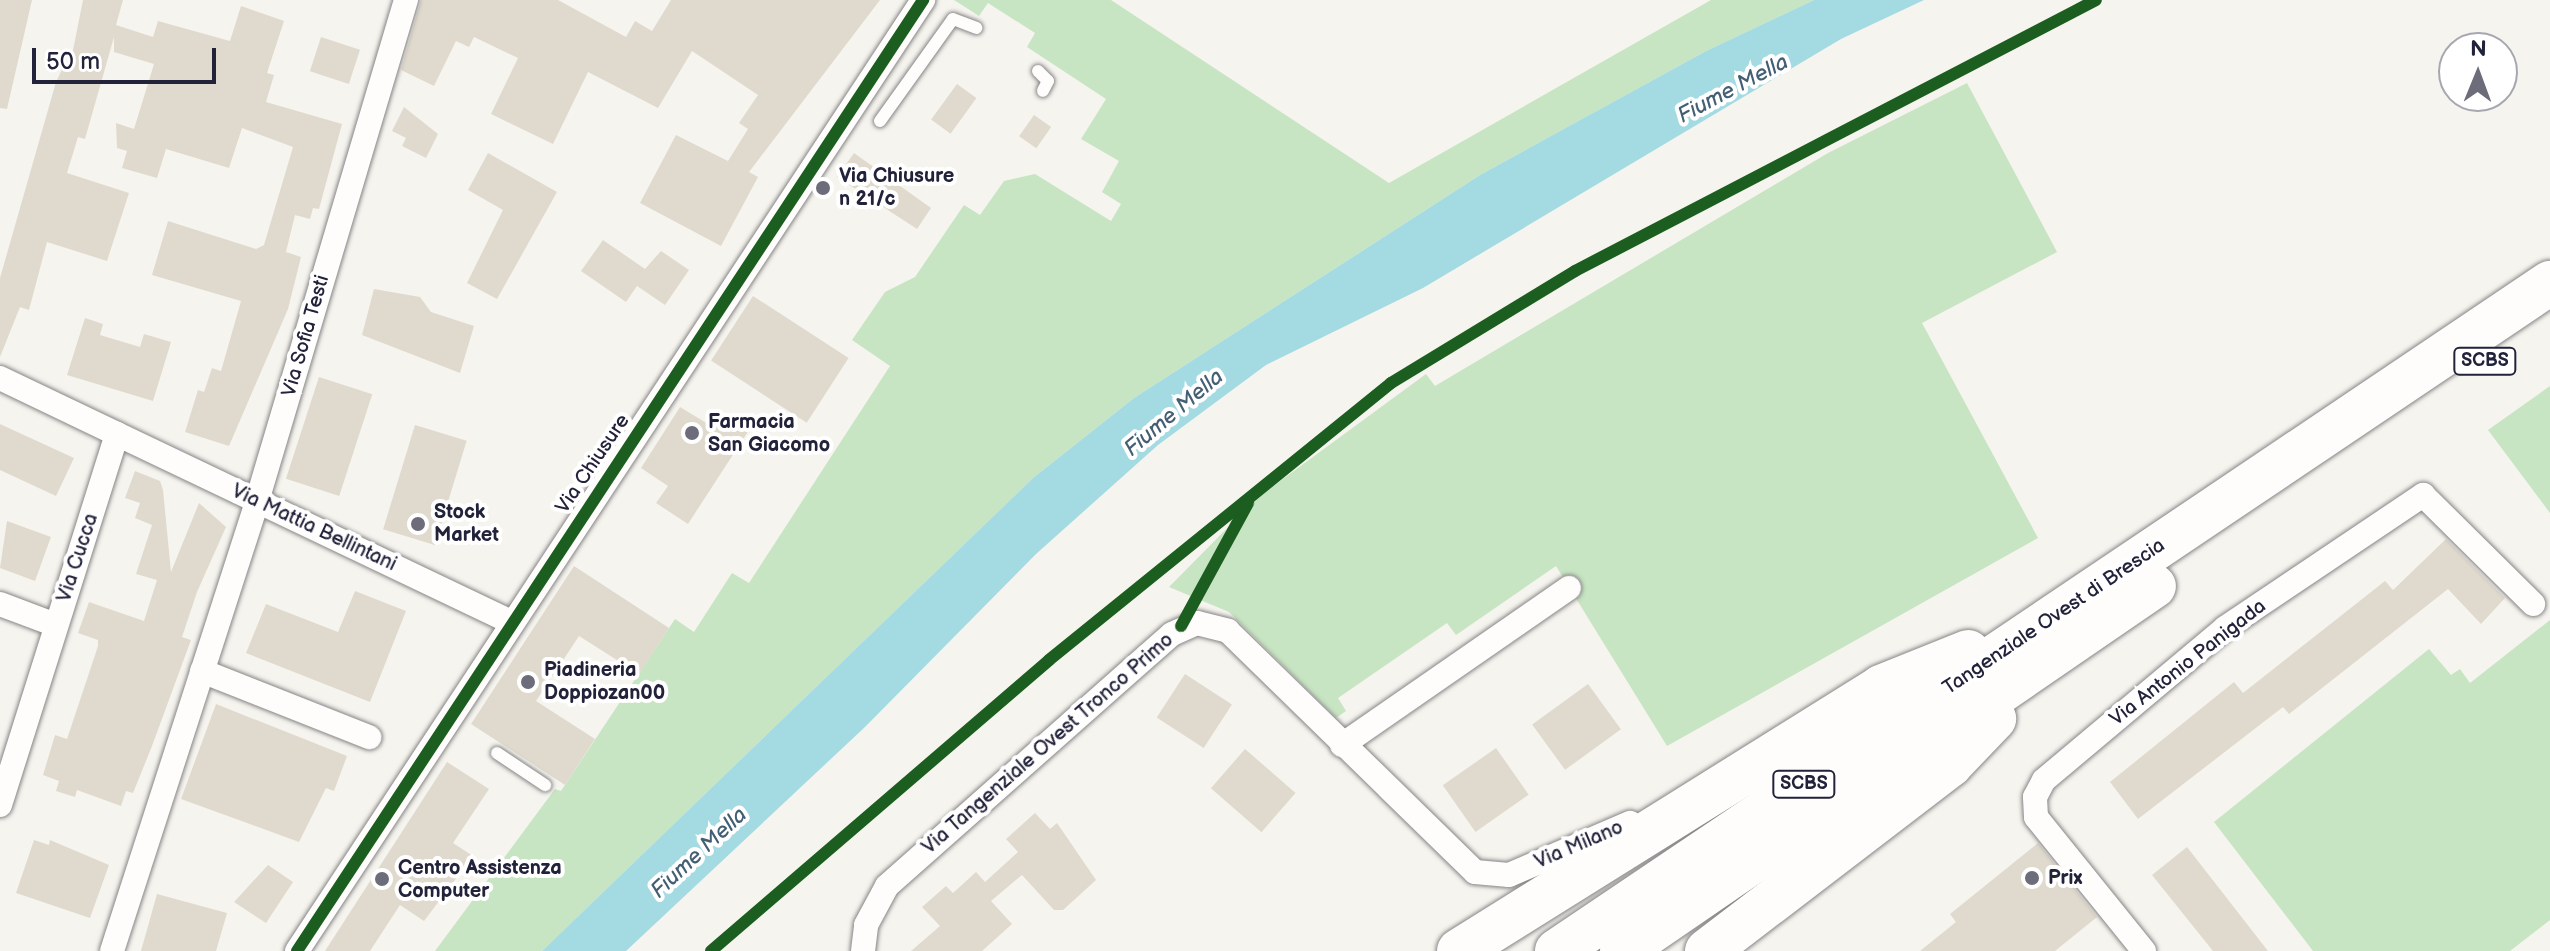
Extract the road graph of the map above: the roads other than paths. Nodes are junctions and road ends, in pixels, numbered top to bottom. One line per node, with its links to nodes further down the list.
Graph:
1 (406, 0): 11 (street, Via Sofia Testi)
2 (923, 0): 15 (street, Via Chiusure)
3 (976, 28): 6 (lane)
4 (1038, 71): 5 (lane)
5 (1043, 91)
6 (880, 121)
7 (2550, 283): 17 (highway, Tangenziale Ovest di Brescia / SCBS)
8 (2550, 319): 17 (highway, Tangenziale Ovest di Brescia / SCBS)
9 (0, 378): 10 (street)
10 (117, 434): 11 (street, Via Mattia Bellintani); 16 (street, Via Cucca)
11 (257, 501): 15 (street, Via Mattia Bellintani); 18 (street, Via Sofia Testi)
12 (1569, 588): 20 (street)
13 (0, 604): 16 (street)
14 (2533, 604): 33 (street, Via Antonio Panigada)
15 (511, 622): 27 (street, Via Chiusure)
16 (56, 625): 24 (street, Via Cucca)
17 (2057, 634): 22 (highway); 30 (highway, Tangenziale Ovest di Brescia / SCBS); 31 (highway, Tangenziale Ovest di Brescia / SCBS); 32 (highway)
18 (202, 671): 19 (street); 26 (street, Via Sofia Testi)
19 (369, 737)
20 (1342, 745): 25 (street, Via Tangenziale Ovest Tronco Primo); 28 (street, Via Tangenziale Ovest Tronco Primo)
21 (497, 753): 23 (lane)
22 (1724, 783): 25 (street, Via Milano); 29 (highway)
23 (545, 785)
24 (0, 805)
25 (1439, 842)
26 (112, 951)
27 (297, 951)
28 (863, 951)
29 (1459, 951)
30 (1557, 951)
31 (1622, 951)
32 (1707, 951)
33 (2144, 951)

